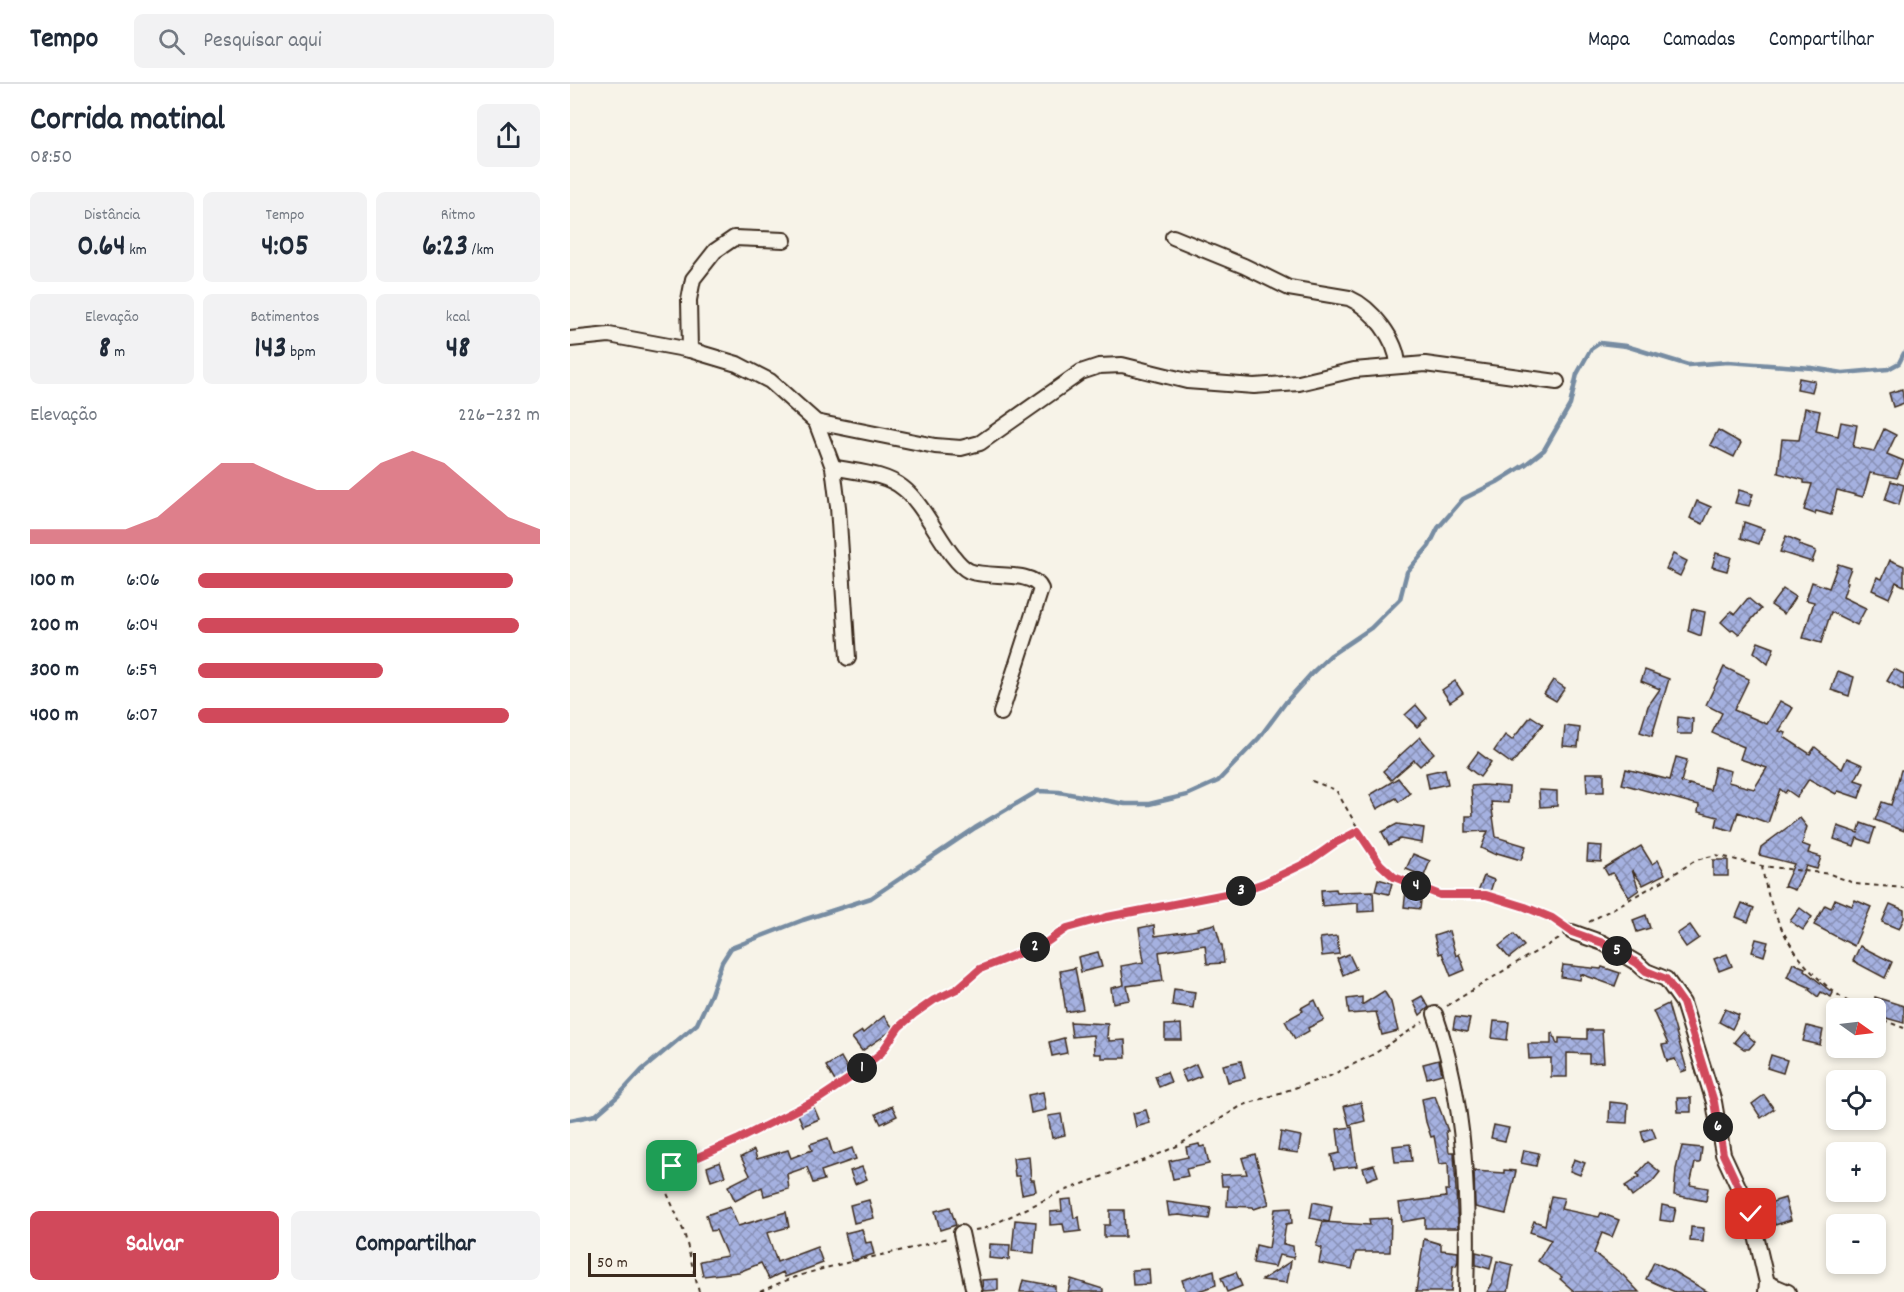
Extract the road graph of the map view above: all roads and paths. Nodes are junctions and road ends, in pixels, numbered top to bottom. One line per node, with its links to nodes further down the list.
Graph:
1 (1173, 237): 5 (street)
2 (784, 240): 4 (street)
3 (570, 339): 4 (street)
4 (690, 350): 7 (street)
5 (1398, 365): 6 (street); 7 (street)
6 (1557, 382)
7 (816, 422): 8 (street)
8 (833, 467): 9 (street); 10 (street)
9 (848, 658)
10 (1000, 713)
11 (1312, 781): 12 (path)
12 (1358, 831): 15 (path); 22 (path)
13 (1762, 866): 14 (path); 15 (path); 16 (path)
14 (1904, 888)
15 (1572, 932): 17 (path); 21 (street)
16 (1843, 998)
17 (1435, 1014): 20 (path); 25 (street)
18 (1886, 1021): 19 (path)
19 (1904, 1028)
20 (961, 1233): 23 (path); 24 (street)
21 (1767, 1287): 26 (street)
22 (699, 1292)
23 (760, 1292)
24 (974, 1292)
25 (1466, 1292)
26 (1788, 1292)

